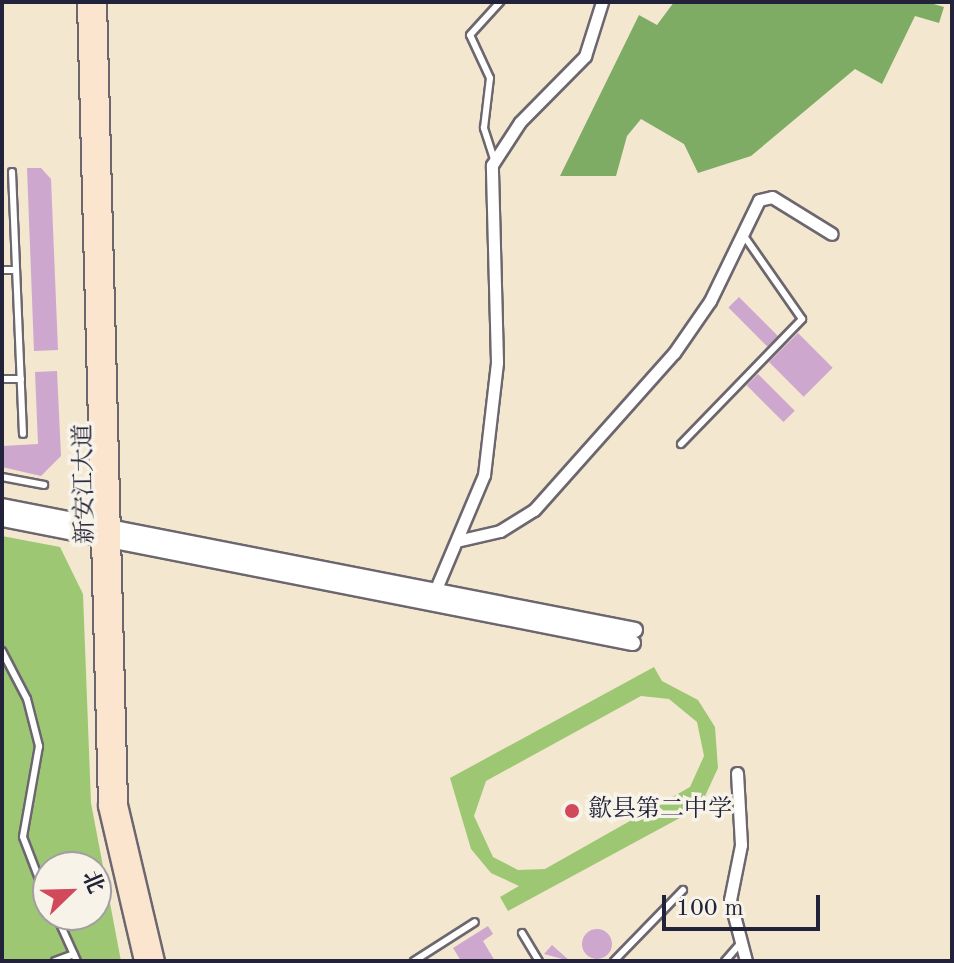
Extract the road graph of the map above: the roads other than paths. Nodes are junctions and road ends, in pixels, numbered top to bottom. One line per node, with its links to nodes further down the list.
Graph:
1 (86, 2): 19 (main road, 新安江大道)
2 (98, 2): 19 (main road, 新安江大道)
3 (500, 2): 5 (lane)
4 (602, 2): 5 (street)
5 (494, 159): 20 (street)
6 (12, 172): 10 (lane)
7 (742, 233): 8 (street); 14 (lane); 20 (street)
8 (832, 234)
9 (2, 270): 10 (lane)
10 (16, 270): 12 (lane)
11 (2, 379): 12 (lane)
12 (21, 379): 13 (lane)
13 (23, 434)
14 (681, 444)
15 (2, 477): 16 (lane)
16 (44, 485)
17 (2, 506): 19 (street)
18 (2, 519): 19 (street)
19 (105, 533): 21 (street); 21 (street); 32 (main road, 新安江大道); 33 (main road, 新安江大道)
20 (461, 540): 21 (street)
21 (435, 591)
22 (2, 651): 24 (lane)
23 (737, 773): 29 (street)
24 (32, 860)
25 (683, 890): 36 (lane)
26 (475, 922): 34 (lane)
27 (63, 931): 30 (lane)
28 (522, 933): 35 (lane)
29 (740, 944): 37 (lane); 38 (street)
30 (76, 958): 31 (lane)
31 (55, 961)
32 (143, 961)
33 (156, 961)
34 (414, 961)
35 (539, 961)
36 (614, 961)
37 (725, 961)
38 (746, 961)

